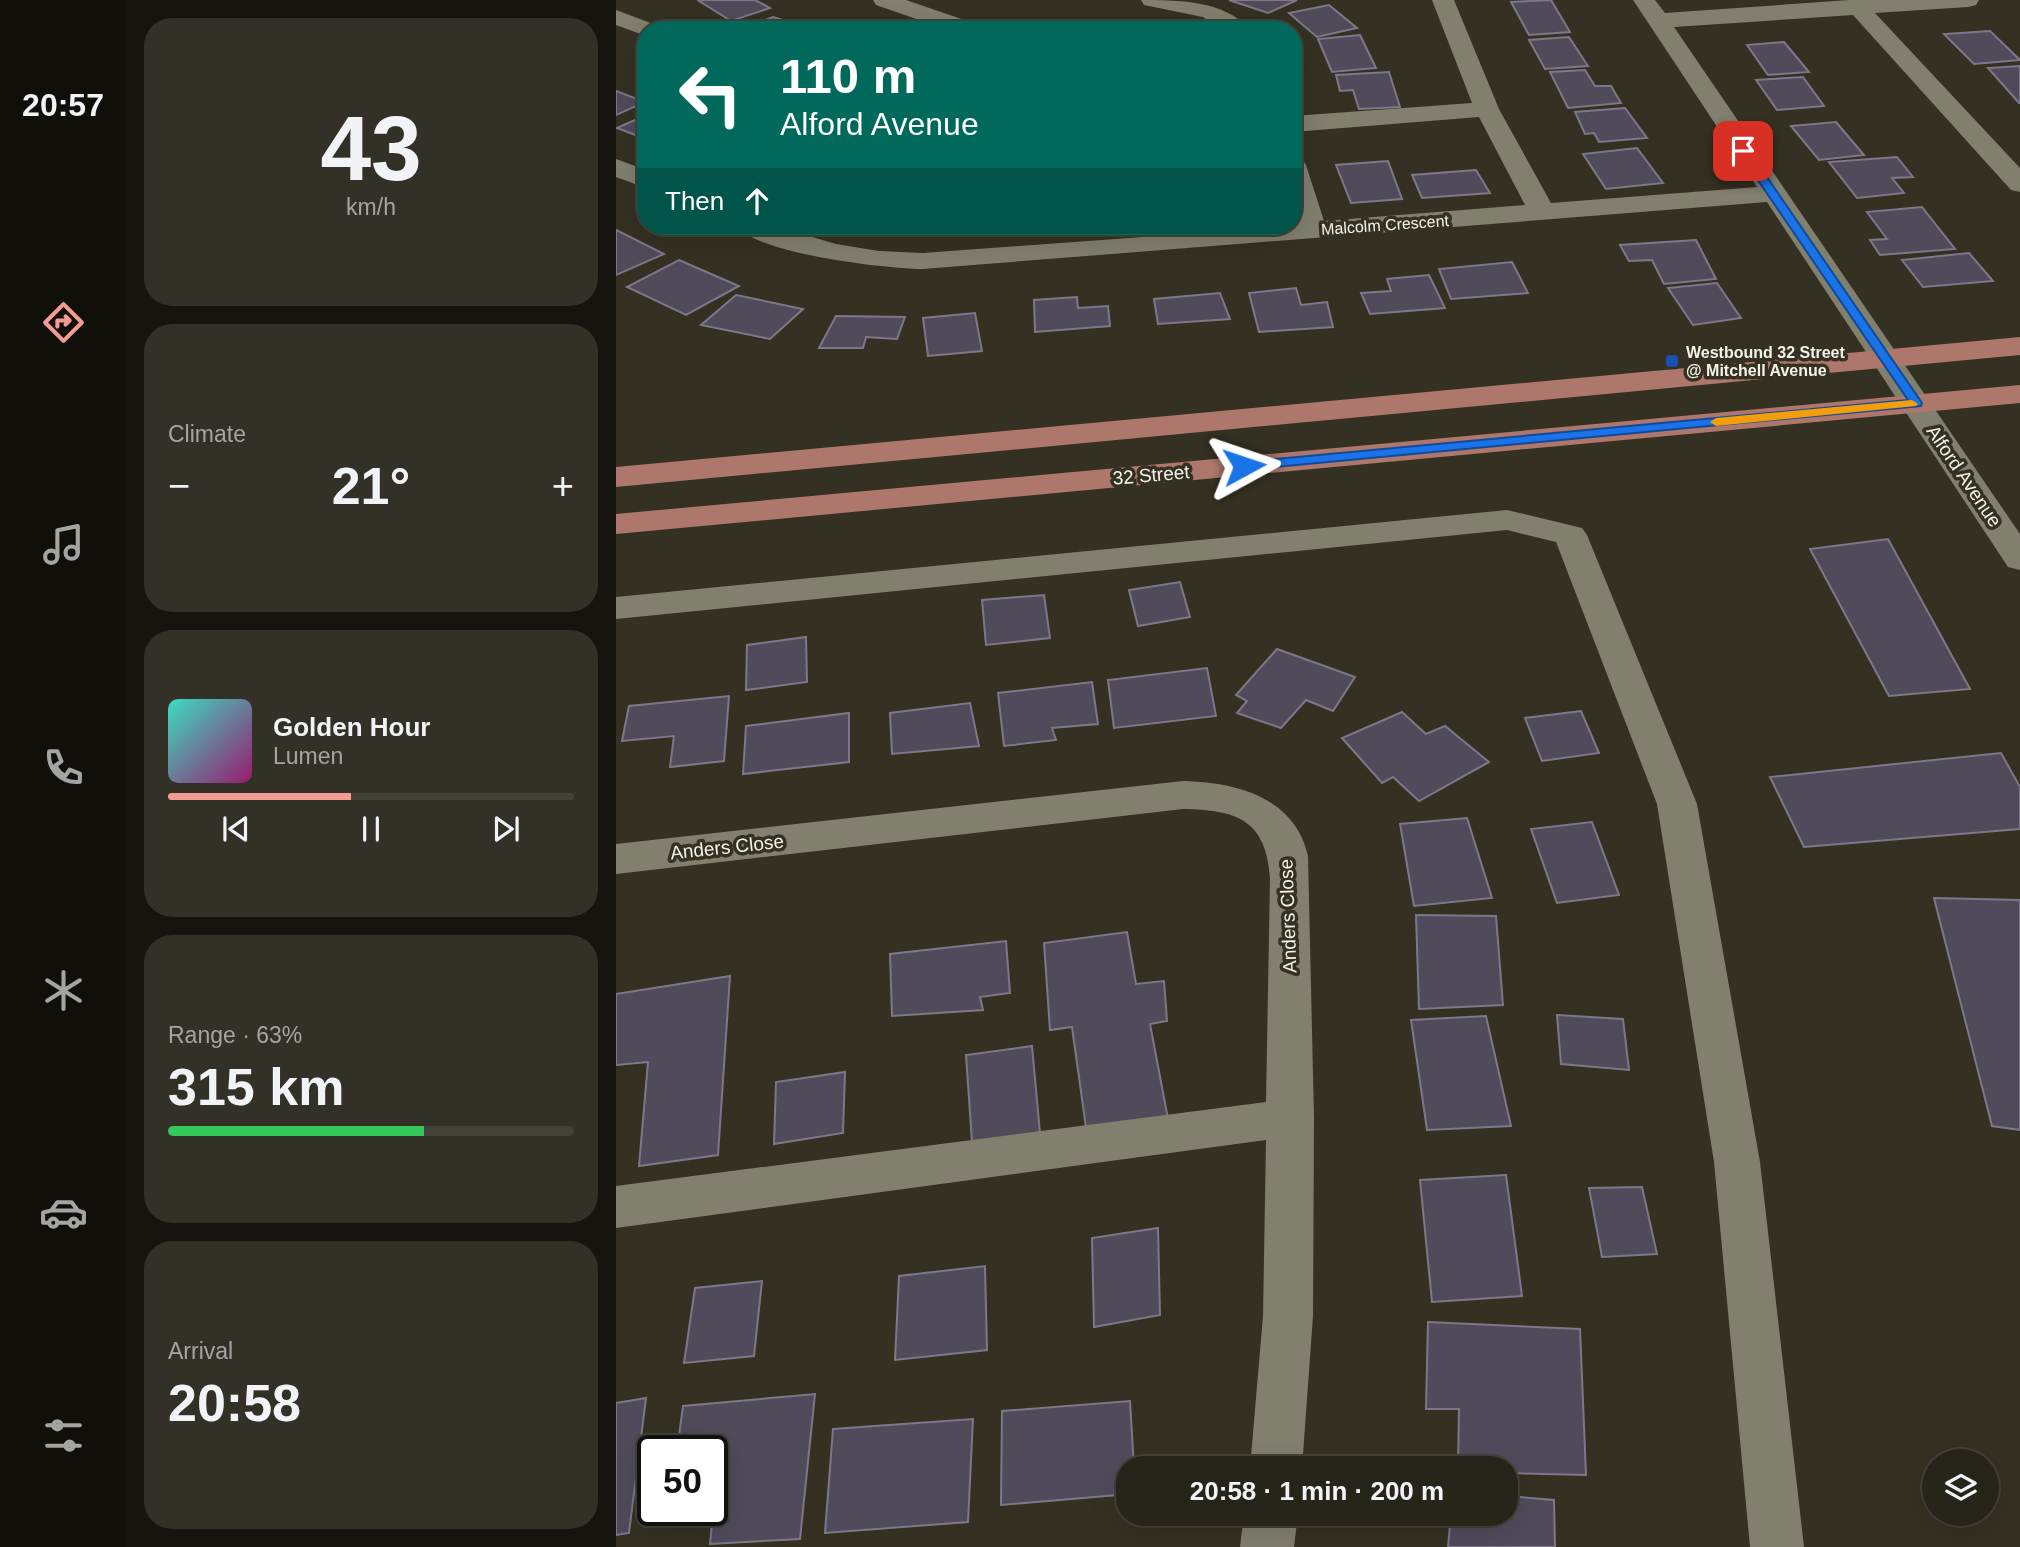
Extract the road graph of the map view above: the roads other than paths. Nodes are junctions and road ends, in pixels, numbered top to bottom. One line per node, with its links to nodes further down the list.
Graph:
1 (1152, 0): 9 (street)
2 (1444, 0): 11 (street)
3 (1968, 0): 5 (street)
4 (905, 2): 8 (street)
5 (1861, 4): 6 (street); 15 (street)
6 (1650, 10): 17 (street, Alford Avenue)
7 (616, 17): 10 (street)
8 (950, 21)
9 (1224, 21)
10 (637, 26)
11 (1488, 109): 12 (street); 18 (street)
12 (1302, 123)
13 (616, 167): 14 (street)
14 (637, 176)
15 (2020, 184)
16 (1302, 193): 19 (street)
17 (1772, 194): 18 (street, Malcolm Crescent); 24 (street, Alford Avenue)
18 (1543, 213): 19 (street, Malcolm Crescent)
19 (1314, 231): 20 (street, Malcolm Crescent)
20 (1302, 232)
21 (777, 235): 22 (street, Malcolm Crescent)
22 (1264, 235)
23 (2020, 346): 24 (main road)
24 (1885, 359): 26 (street, Alford Avenue); 27 (main road)
25 (2020, 394): 26 (main road, 32 Street)
26 (1916, 403): 28 (main road, 32 Street); 29 (street, Alford Avenue)
27 (616, 477)
28 (616, 524)
29 (2020, 559)
30 (616, 608): 37 (street)
31 (616, 859): 32 (street, Anders Close)
32 (1291, 1118): 33 (street); 34 (street, Anders Close)
33 (616, 1207)
34 (1277, 1456)
35 (1269, 1526): 36 (street)
36 (1267, 1547)
37 (1777, 1547)

